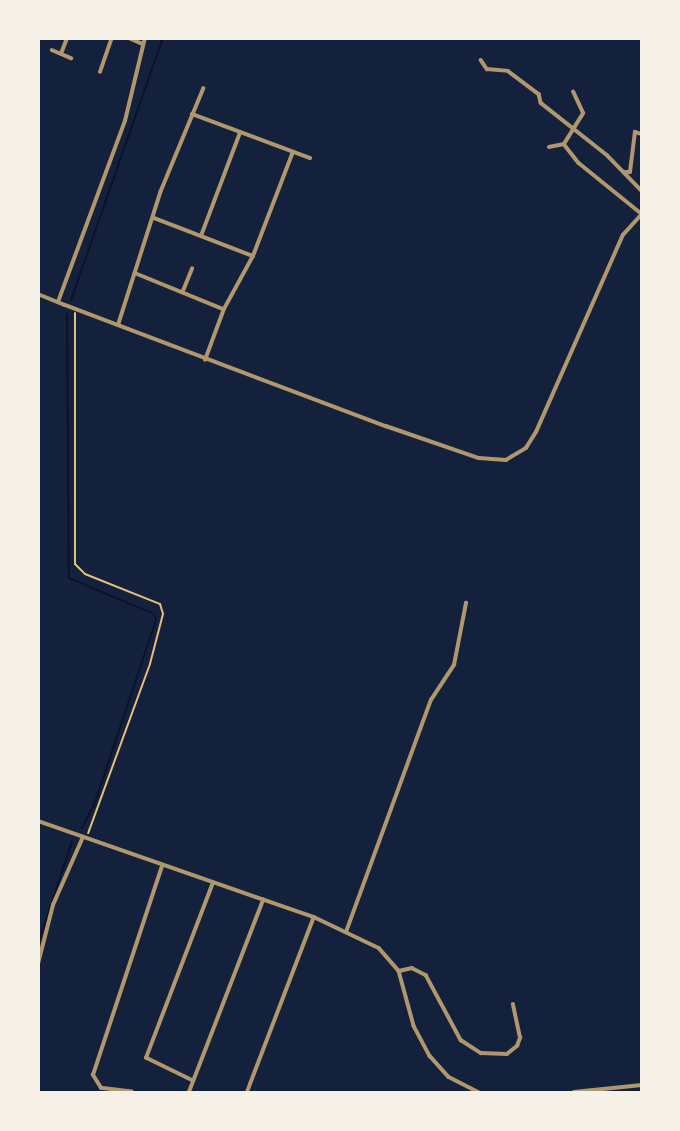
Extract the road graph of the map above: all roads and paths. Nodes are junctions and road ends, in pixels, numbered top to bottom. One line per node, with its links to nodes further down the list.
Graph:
1 (67, 38): 7 (street)
2 (111, 38): 10 (street)
3 (129, 38): 5 (street)
4 (145, 38): 5 (street)
5 (143, 44): 31 (street)
6 (51, 50): 7 (street)
7 (61, 54): 8 (street)
8 (71, 58)
9 (481, 60): 14 (street)
10 (100, 72)
11 (203, 89): 13 (street)
12 (573, 92): 14 (street)
13 (192, 114): 15 (street); 24 (street)
14 (573, 128): 17 (street); 21 (street)
15 (240, 132): 19 (street); 25 (street)
16 (642, 134): 21 (street)
17 (564, 144): 18 (street); 23 (street)
18 (549, 147)
19 (293, 152): 20 (street); 26 (street)
20 (310, 158)
21 (625, 172): 22 (street)
22 (642, 191)
23 (642, 214): 35 (street)
24 (154, 218): 25 (street); 28 (street)
25 (201, 236): 26 (street)
26 (253, 256): 33 (street)
27 (192, 269): 29 (street)
28 (135, 273): 29 (street); 34 (street)
29 (183, 291): 33 (street)
30 (38, 295): 31 (street)
31 (58, 302): 32 (street)
32 (77, 309): 34 (street); 38 (path)
33 (224, 310): 35 (street)
34 (118, 325): 35 (street)
35 (205, 360)
36 (466, 603): 43 (street)
37 (38, 821): 38 (street)
38 (85, 838): 39 (street); 44 (street)
39 (162, 866): 40 (street); 49 (street)
40 (213, 883): 41 (street); 47 (street)
41 (263, 900): 42 (street); 47 (street)
42 (314, 917): 43 (street); 51 (street)
43 (346, 932): 45 (street)
44 (38, 964)
45 (399, 971): 46 (street); 52 (street)
46 (513, 1006)
47 (193, 1081): 50 (street)
48 (642, 1085): 53 (street)
49 (132, 1093)
50 (189, 1093)
51 (247, 1093)
52 (478, 1093)
53 (574, 1093)

